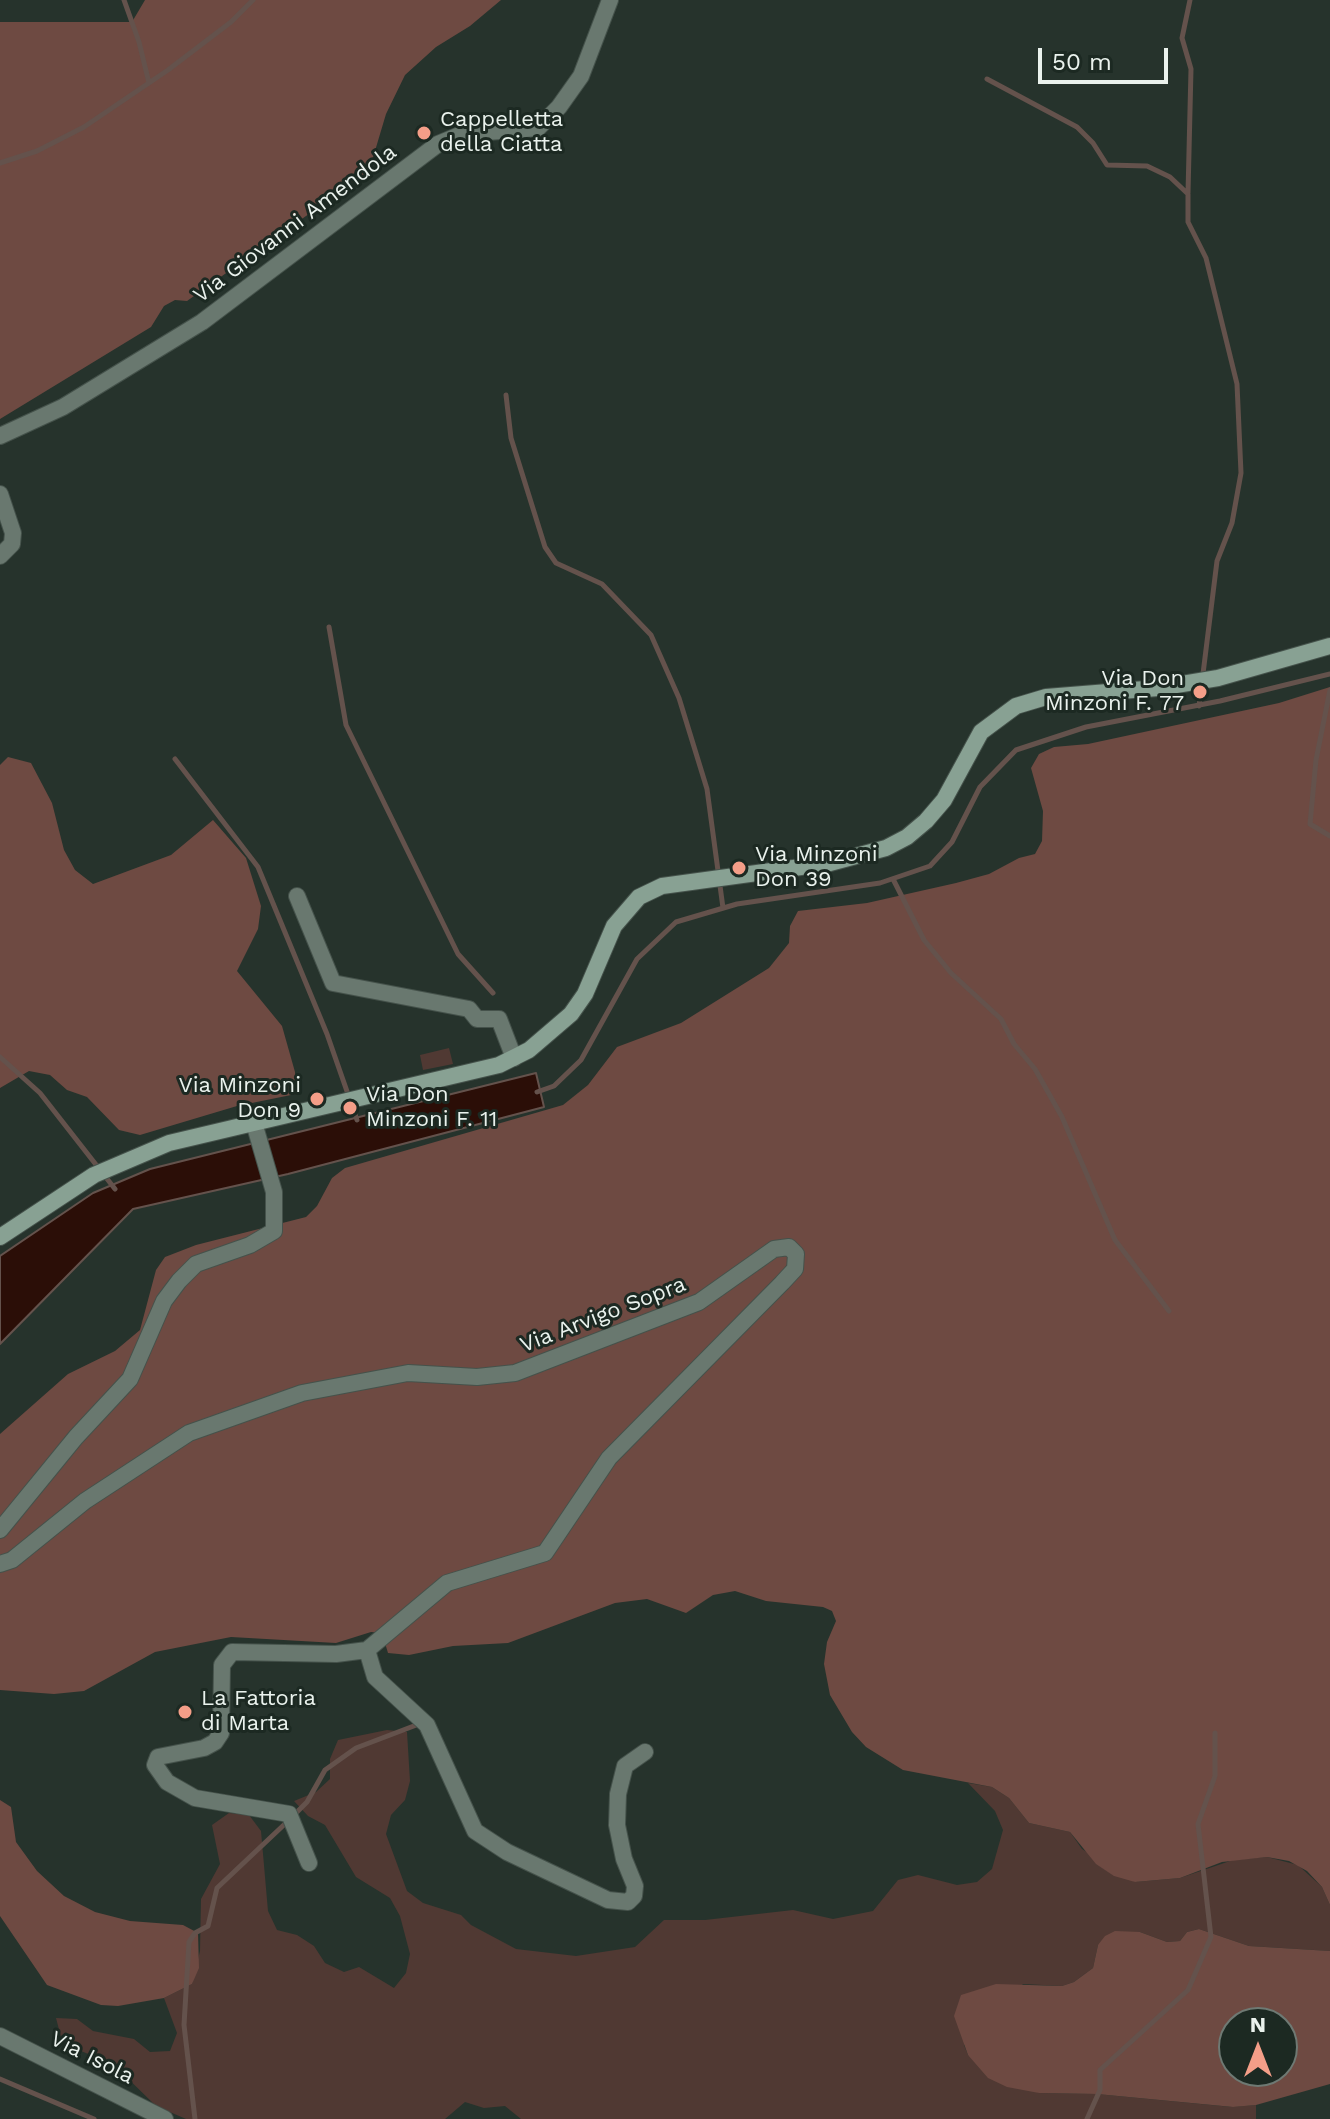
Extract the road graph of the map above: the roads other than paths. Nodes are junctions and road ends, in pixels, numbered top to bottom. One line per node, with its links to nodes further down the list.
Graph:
1 (610, 0): 2 (street, Via Giovanni Amendola)
2 (0, 436)
3 (0, 494): 4 (street)
4 (0, 556)
5 (1330, 646): 7 (main road)
6 (297, 896): 7 (street)
7 (514, 1058): 8 (main road)
8 (255, 1128): 9 (main road); 10 (street)
9 (0, 1237)
10 (0, 1530)
11 (0, 1564): 12 (street, Via Arvigo Sopra)
12 (367, 1650): 13 (street); 14 (street)
13 (645, 1752)
14 (309, 1863)
15 (0, 2036): 16 (street, Via Isola)
16 (165, 2119)

